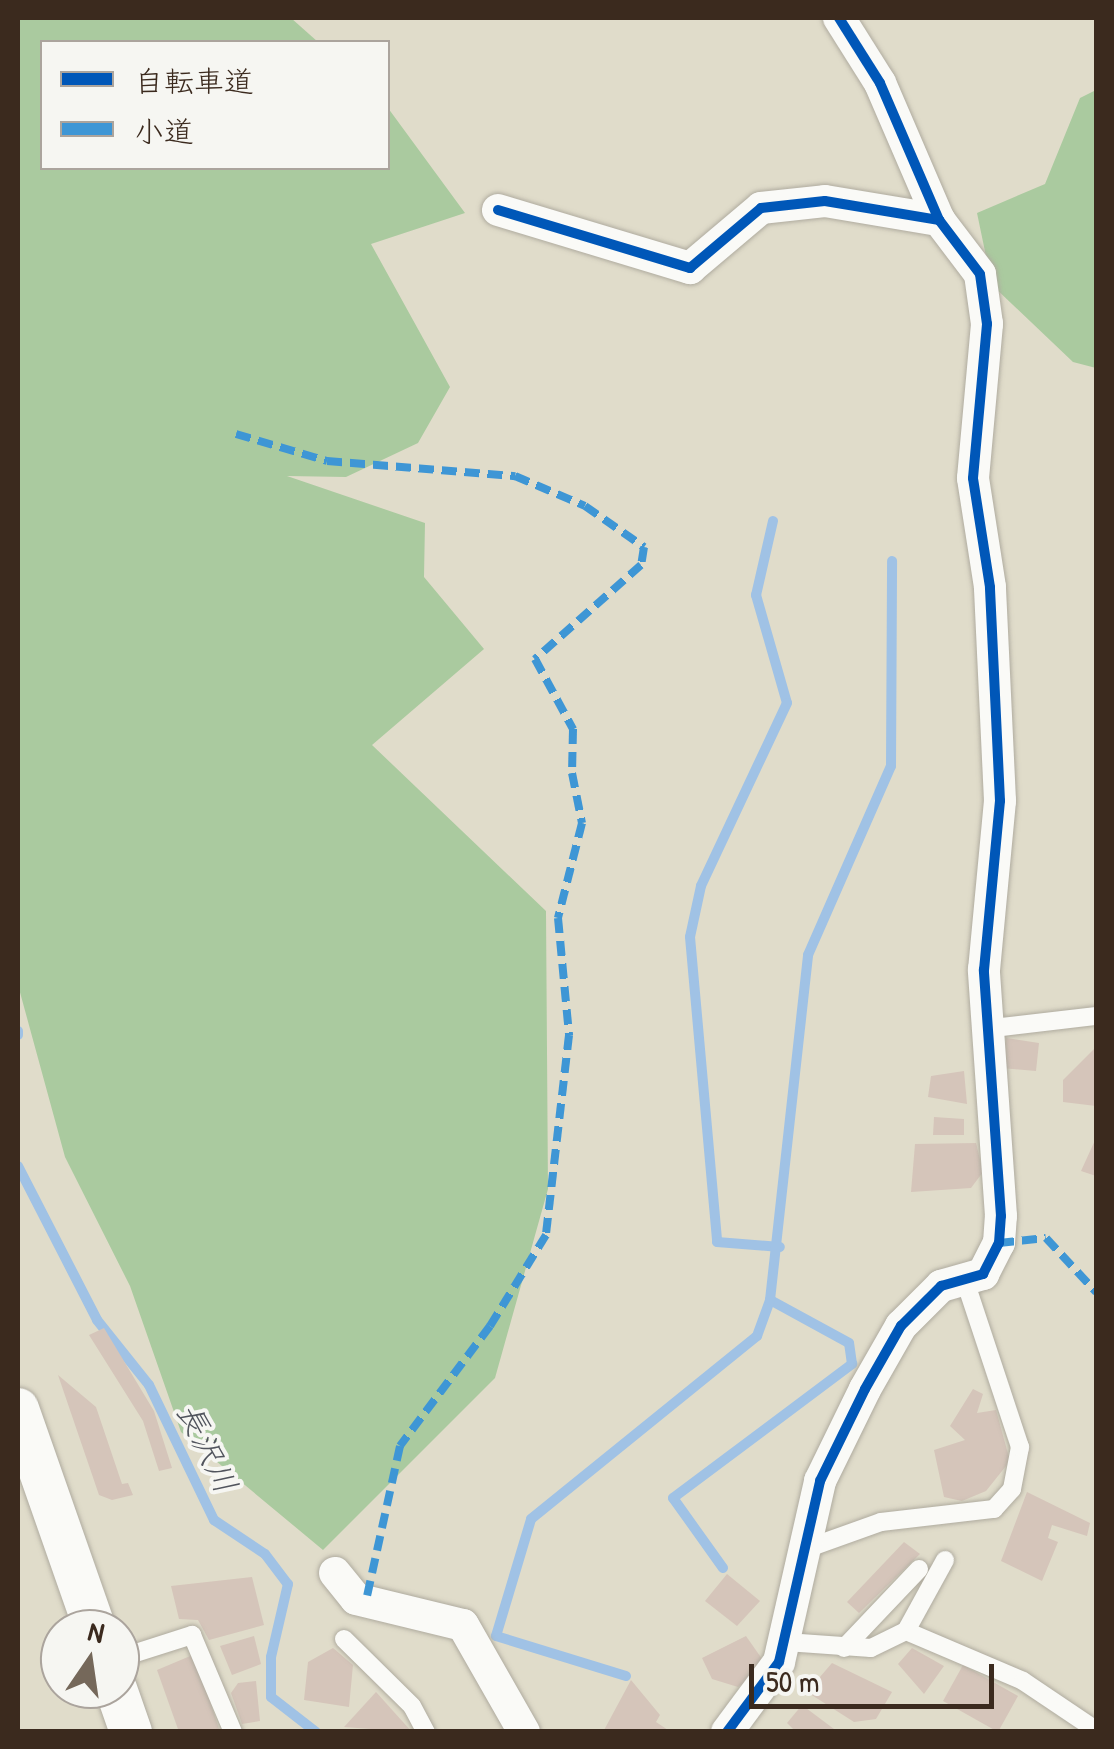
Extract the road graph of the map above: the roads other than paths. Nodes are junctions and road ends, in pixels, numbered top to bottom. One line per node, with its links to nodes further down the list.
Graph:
1 (839, 18): 3 (street)
2 (498, 210): 3 (street)
3 (939, 220): 5 (street)
4 (1096, 1016): 5 (lane)
5 (985, 1029): 6 (street)
6 (965, 1281): 8 (street); 8 (lane)
7 (18, 1409): 12 (street)
8 (799, 1551): 15 (street)
9 (945, 1560): 13 (lane)
10 (920, 1569): 16 (lane)
11 (335, 1573): 21 (street)
12 (88, 1609)
13 (906, 1631): 16 (lane); 18 (lane)
14 (344, 1639): 20 (lane)
15 (786, 1642): 16 (lane); 22 (street)
16 (844, 1648)
17 (140, 1652): 19 (lane)
18 (1096, 1730)
19 (233, 1732)
20 (426, 1732)
21 (524, 1732)
22 (727, 1732)

